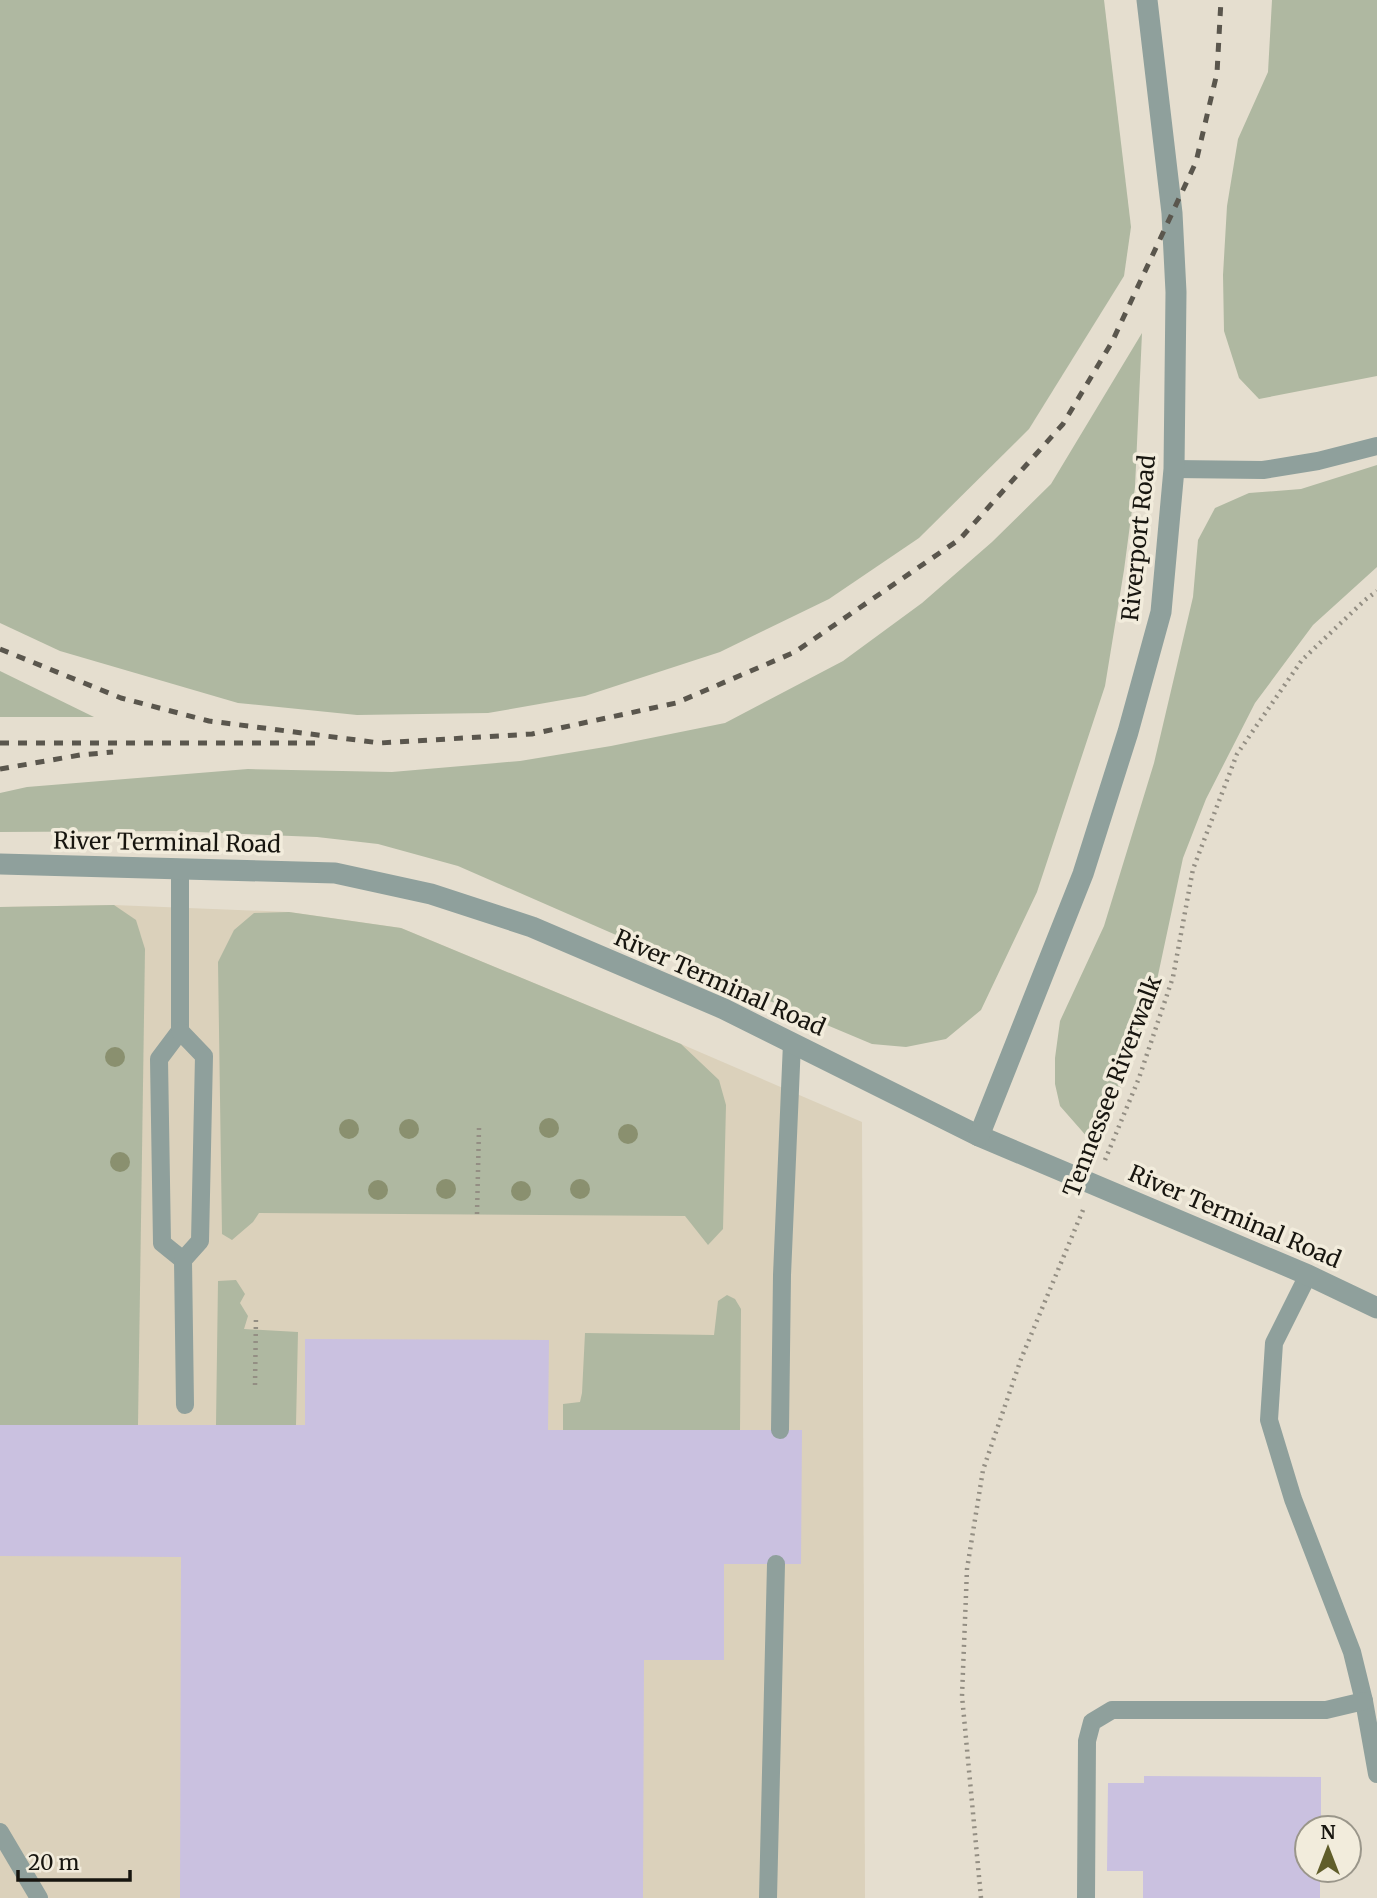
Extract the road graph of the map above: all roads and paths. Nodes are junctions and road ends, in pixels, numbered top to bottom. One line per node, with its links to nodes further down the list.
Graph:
1 (1147, 0): 3 (street, Riverport Road)
2 (1377, 446): 3 (lane)
3 (1174, 469): 10 (street, Riverport Road)
4 (1377, 591): 11 (path, Tennessee Riverwalk)
5 (0, 864): 6 (street, River Terminal Road)
6 (180, 868): 7 (lane); 8 (street, River Terminal Road)
7 (180, 1031): 13 (lane); 13 (lane)
8 (792, 1042): 10 (street, River Terminal Road); 19 (lane)
9 (479, 1128): 12 (path)
10 (979, 1136): 11 (street, River Terminal Road)
11 (1094, 1185): 14 (street, River Terminal Road); 26 (path, Tennessee Riverwalk)
12 (477, 1214)
13 (183, 1260): 18 (lane)
14 (1308, 1275): 15 (street, River Terminal Road); 21 (lane)
15 (1377, 1308)
16 (256, 1316): 17 (path)
17 (255, 1385)
18 (184, 1405)
19 (780, 1430)
20 (776, 1564): 25 (lane)
21 (1364, 1701): 22 (lane); 27 (lane)
22 (1377, 1774)
23 (0, 1832): 24 (lane)
24 (39, 1898)
25 (768, 1898)
26 (981, 1898)
27 (1086, 1898)

